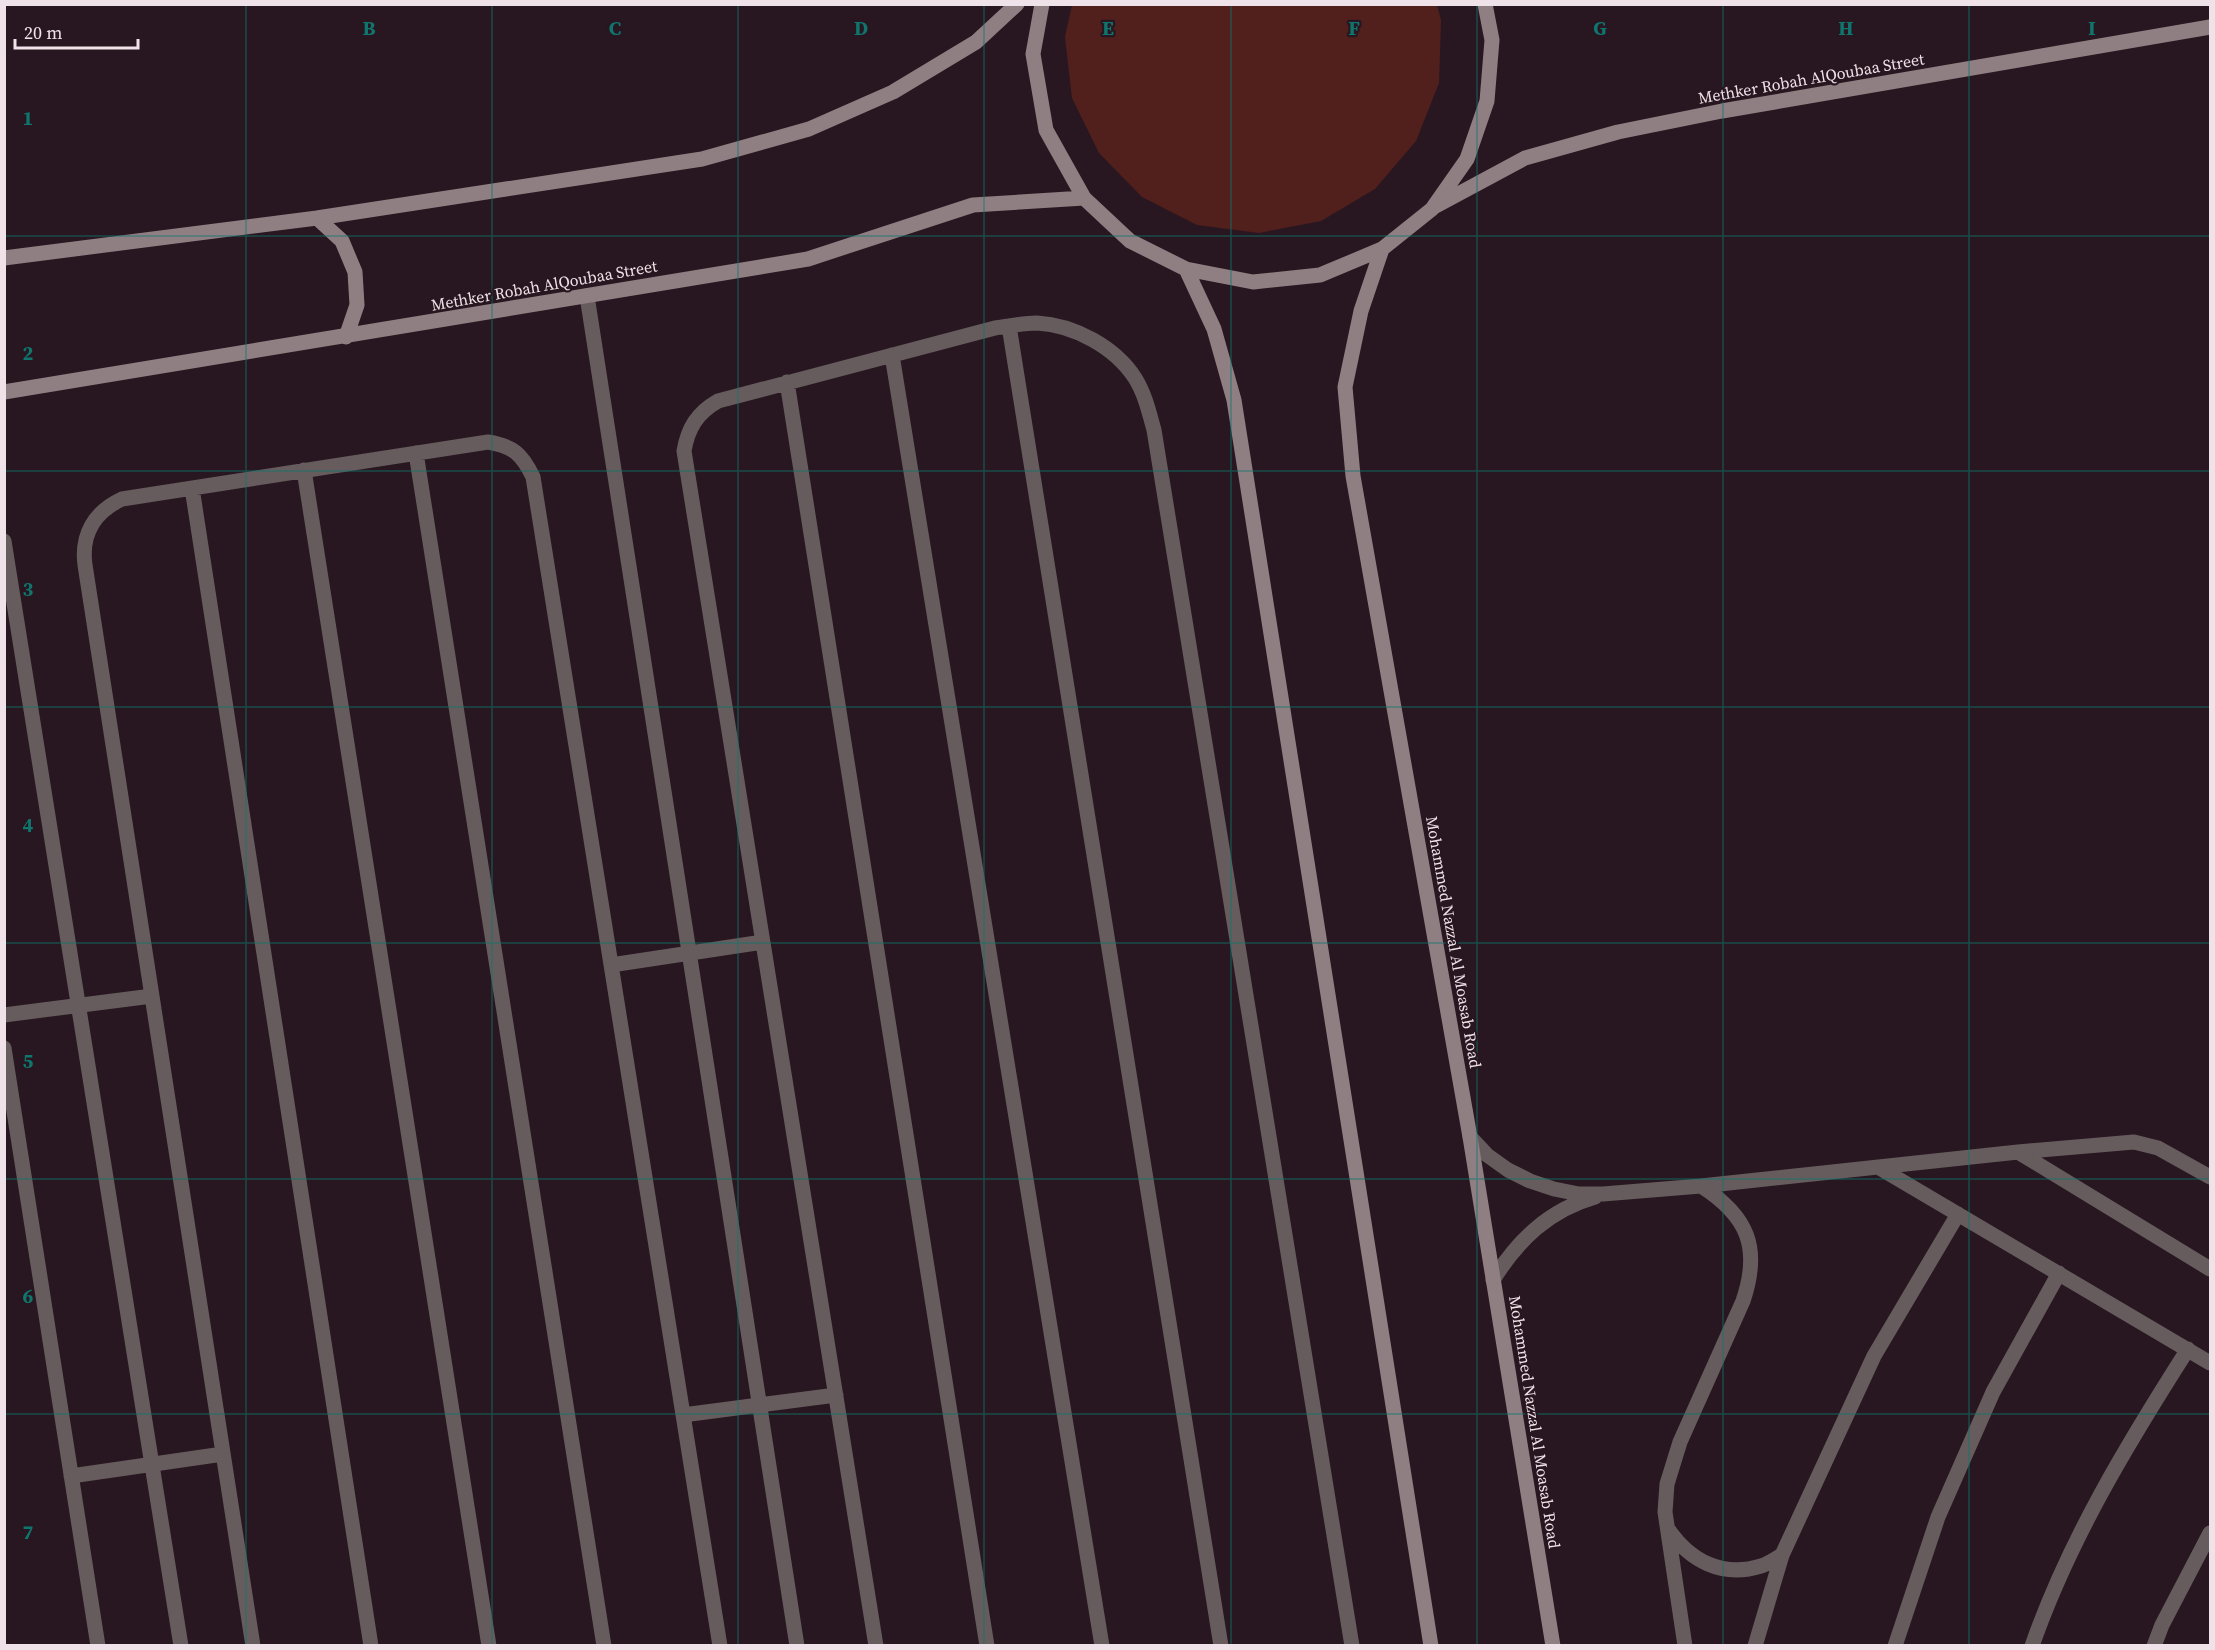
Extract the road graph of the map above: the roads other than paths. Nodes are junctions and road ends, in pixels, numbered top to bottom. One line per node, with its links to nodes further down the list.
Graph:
1 (1017, 4): 7 (street)
2 (1042, 4): 5 (street)
3 (1485, 4): 6 (street)
4 (2211, 27): 6 (street, Methker Robah AlQoubaa Street)
5 (1084, 198): 10 (street); 11 (street, Methker Robah AlQoubaa Street)
6 (1432, 209): 8 (street)
7 (317, 218): 9 (street); 13 (street)
8 (1382, 249): 10 (street); 28 (street, Mohammed Nazzal Al Moasab Road)
9 (4, 258)
10 (1186, 269): 62 (street)
11 (587, 296): 13 (street, Methker Robah AlQoubaa Street); 22 (lane)
12 (1009, 326): 14 (lane); 60 (lane); 61 (lane)
13 (346, 337): 16 (street, Methker Robah AlQoubaa Street)
14 (892, 355): 15 (lane); 59 (lane)
15 (787, 382): 21 (lane); 58 (lane)
16 (4, 392)
17 (416, 453): 18 (lane); 23 (lane); 54 (lane)
18 (304, 470): 19 (lane); 53 (lane)
19 (192, 488): 24 (lane); 52 (lane)
20 (4, 541): 25 (lane)
21 (763, 942): 22 (lane); 40 (lane)
22 (690, 953): 23 (lane); 41 (lane)
23 (611, 965): 42 (lane)
24 (152, 996): 25 (lane); 43 (lane)
25 (79, 1005): 26 (lane); 44 (lane)
26 (4, 1014)
27 (4, 1048): 45 (lane)
28 (1470, 1137): 33 (lane); 37 (street, Mohammed Nazzal Al Moasab Road)
29 (2018, 1152): 30 (lane); 31 (lane); 35 (lane)
30 (1878, 1167): 32 (lane); 34 (lane)
31 (2211, 1177)
32 (1701, 1186): 33 (lane); 46 (lane)
33 (1604, 1194): 37 (lane)
34 (1958, 1214): 36 (lane); 48 (lane)
35 (2211, 1269)
36 (2059, 1273): 38 (lane); 66 (lane)
37 (1493, 1280): 63 (street, Mohammed Nazzal Al Moasab Road)
38 (2188, 1349): 39 (lane); 67 (lane)
39 (2211, 1363)
40 (836, 1395): 41 (lane); 57 (lane)
41 (760, 1405): 42 (lane); 56 (lane)
42 (683, 1415): 55 (lane)
43 (223, 1454): 44 (lane); 51 (lane)
44 (152, 1464): 45 (lane); 50 (lane)
45 (71, 1476): 49 (lane)
46 (1667, 1526): 48 (lane); 64 (lane)
47 (2211, 1533): 68 (lane)
48 (1782, 1555): 65 (lane)
49 (98, 1646)
50 (181, 1646)
51 (253, 1646)
52 (372, 1646)
53 (489, 1646)
54 (604, 1646)
55 (720, 1646)
56 (798, 1646)
57 (876, 1646)
58 (987, 1646)
59 (1102, 1646)
60 (1221, 1646)
61 (1352, 1646)
62 (1431, 1646)
63 (1553, 1646)
64 (1685, 1646)
65 (1755, 1646)
66 (1895, 1646)
67 (2032, 1646)
68 (2154, 1646)

